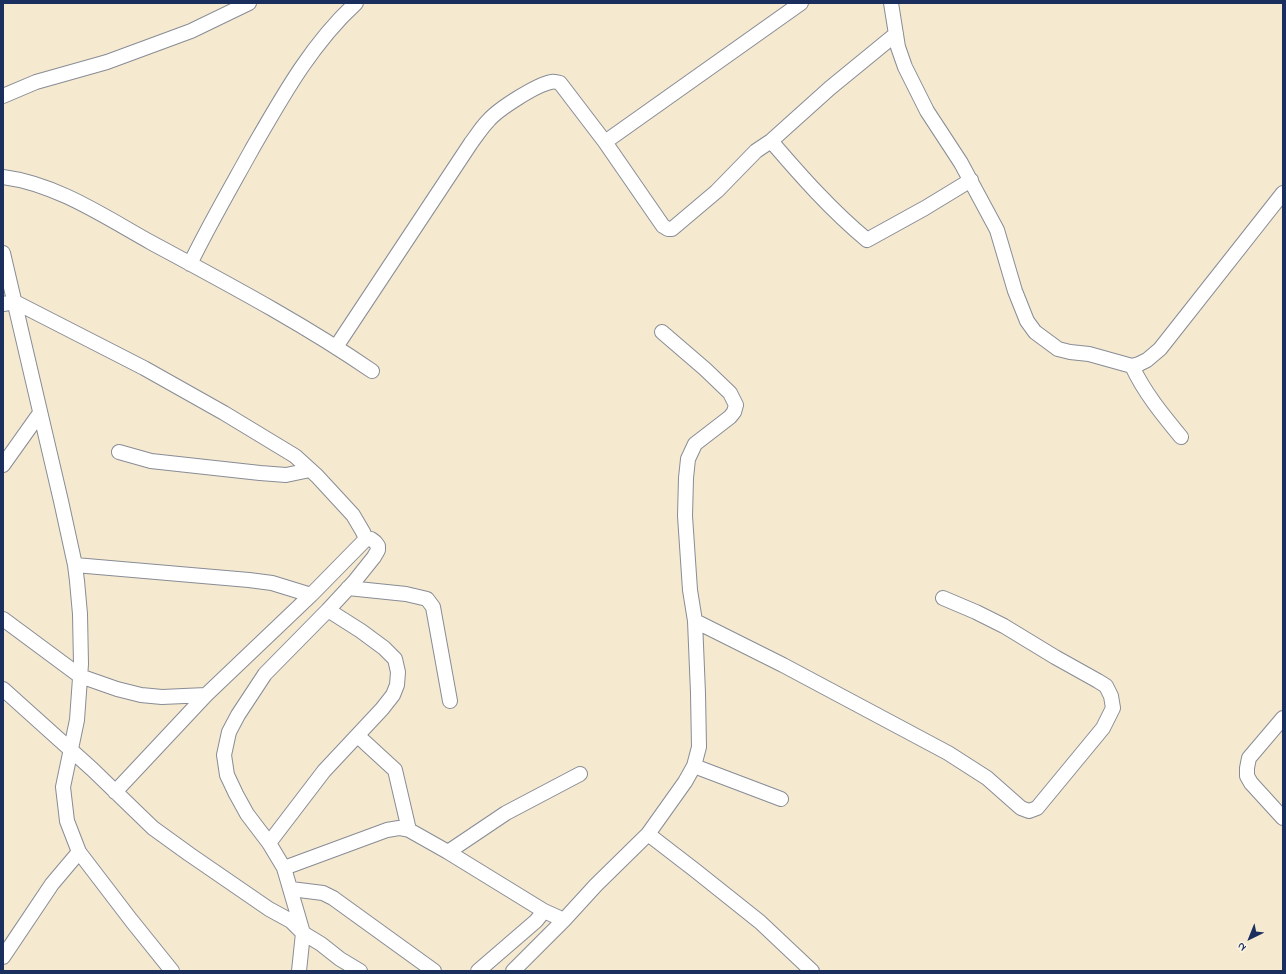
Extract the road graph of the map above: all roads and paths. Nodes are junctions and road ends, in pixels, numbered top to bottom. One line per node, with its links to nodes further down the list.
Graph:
1 (249, 3): 6 (street)
2 (355, 3): 13 (street)
3 (801, 3): 8 (street)
4 (891, 3): 5 (street)
5 (896, 34): 7 (street); 10 (street)
6 (3, 96)
7 (771, 141): 8 (street); 10 (street)
8 (605, 142): 16 (street)
9 (3, 177): 13 (street)
10 (971, 180): 17 (street)
11 (1283, 193): 17 (street)
12 (3, 253): 14 (street)
13 (190, 264): 16 (street)
14 (9, 303): 19 (street); 23 (street)
15 (662, 332): 31 (street)
16 (336, 347): 18 (street)
17 (1132, 366): 20 (street)
18 (372, 371)
19 (40, 413): 22 (street); 25 (street)
20 (1181, 437)
21 (119, 452): 23 (street)
22 (3, 465)
23 (310, 470): 24 (street)
24 (366, 540): 26 (street); 27 (street)
25 (75, 565): 27 (street); 32 (street)
26 (348, 588): 29 (street); 35 (street)
27 (311, 595): 34 (street)
28 (943, 598): 31 (street)
29 (328, 610): 37 (street); 46 (street)
30 (3, 620): 32 (street)
31 (695, 621): 39 (street)
32 (80, 676): 34 (street); 38 (street)
33 (3, 689): 38 (street)
34 (206, 695): 41 (street)
35 (450, 701)
36 (1283, 718): 43 (street)
37 (358, 736): 44 (street); 46 (street)
38 (71, 750): 41 (street); 47 (street)
39 (694, 766): 42 (street); 45 (street)
40 (580, 774): 48 (street)
41 (115, 792): 53 (street)
42 (781, 799)
43 (1283, 818)
44 (409, 830): 48 (street); 49 (street)
45 (648, 834): 52 (street); 61 (street)
46 (269, 843): 49 (street)
47 (79, 852): 54 (street); 55 (street)
48 (448, 852): 51 (street)
49 (284, 868): 50 (street)
50 (290, 889): 53 (street); 58 (street)
51 (544, 911): 52 (street); 59 (street)
52 (564, 920): 60 (street)
53 (303, 933): 56 (street); 57 (street)
54 (5, 950)
55 (172, 971)
56 (299, 971)
57 (360, 971)
58 (434, 971)
59 (478, 971)
60 (513, 971)
61 (812, 971)

